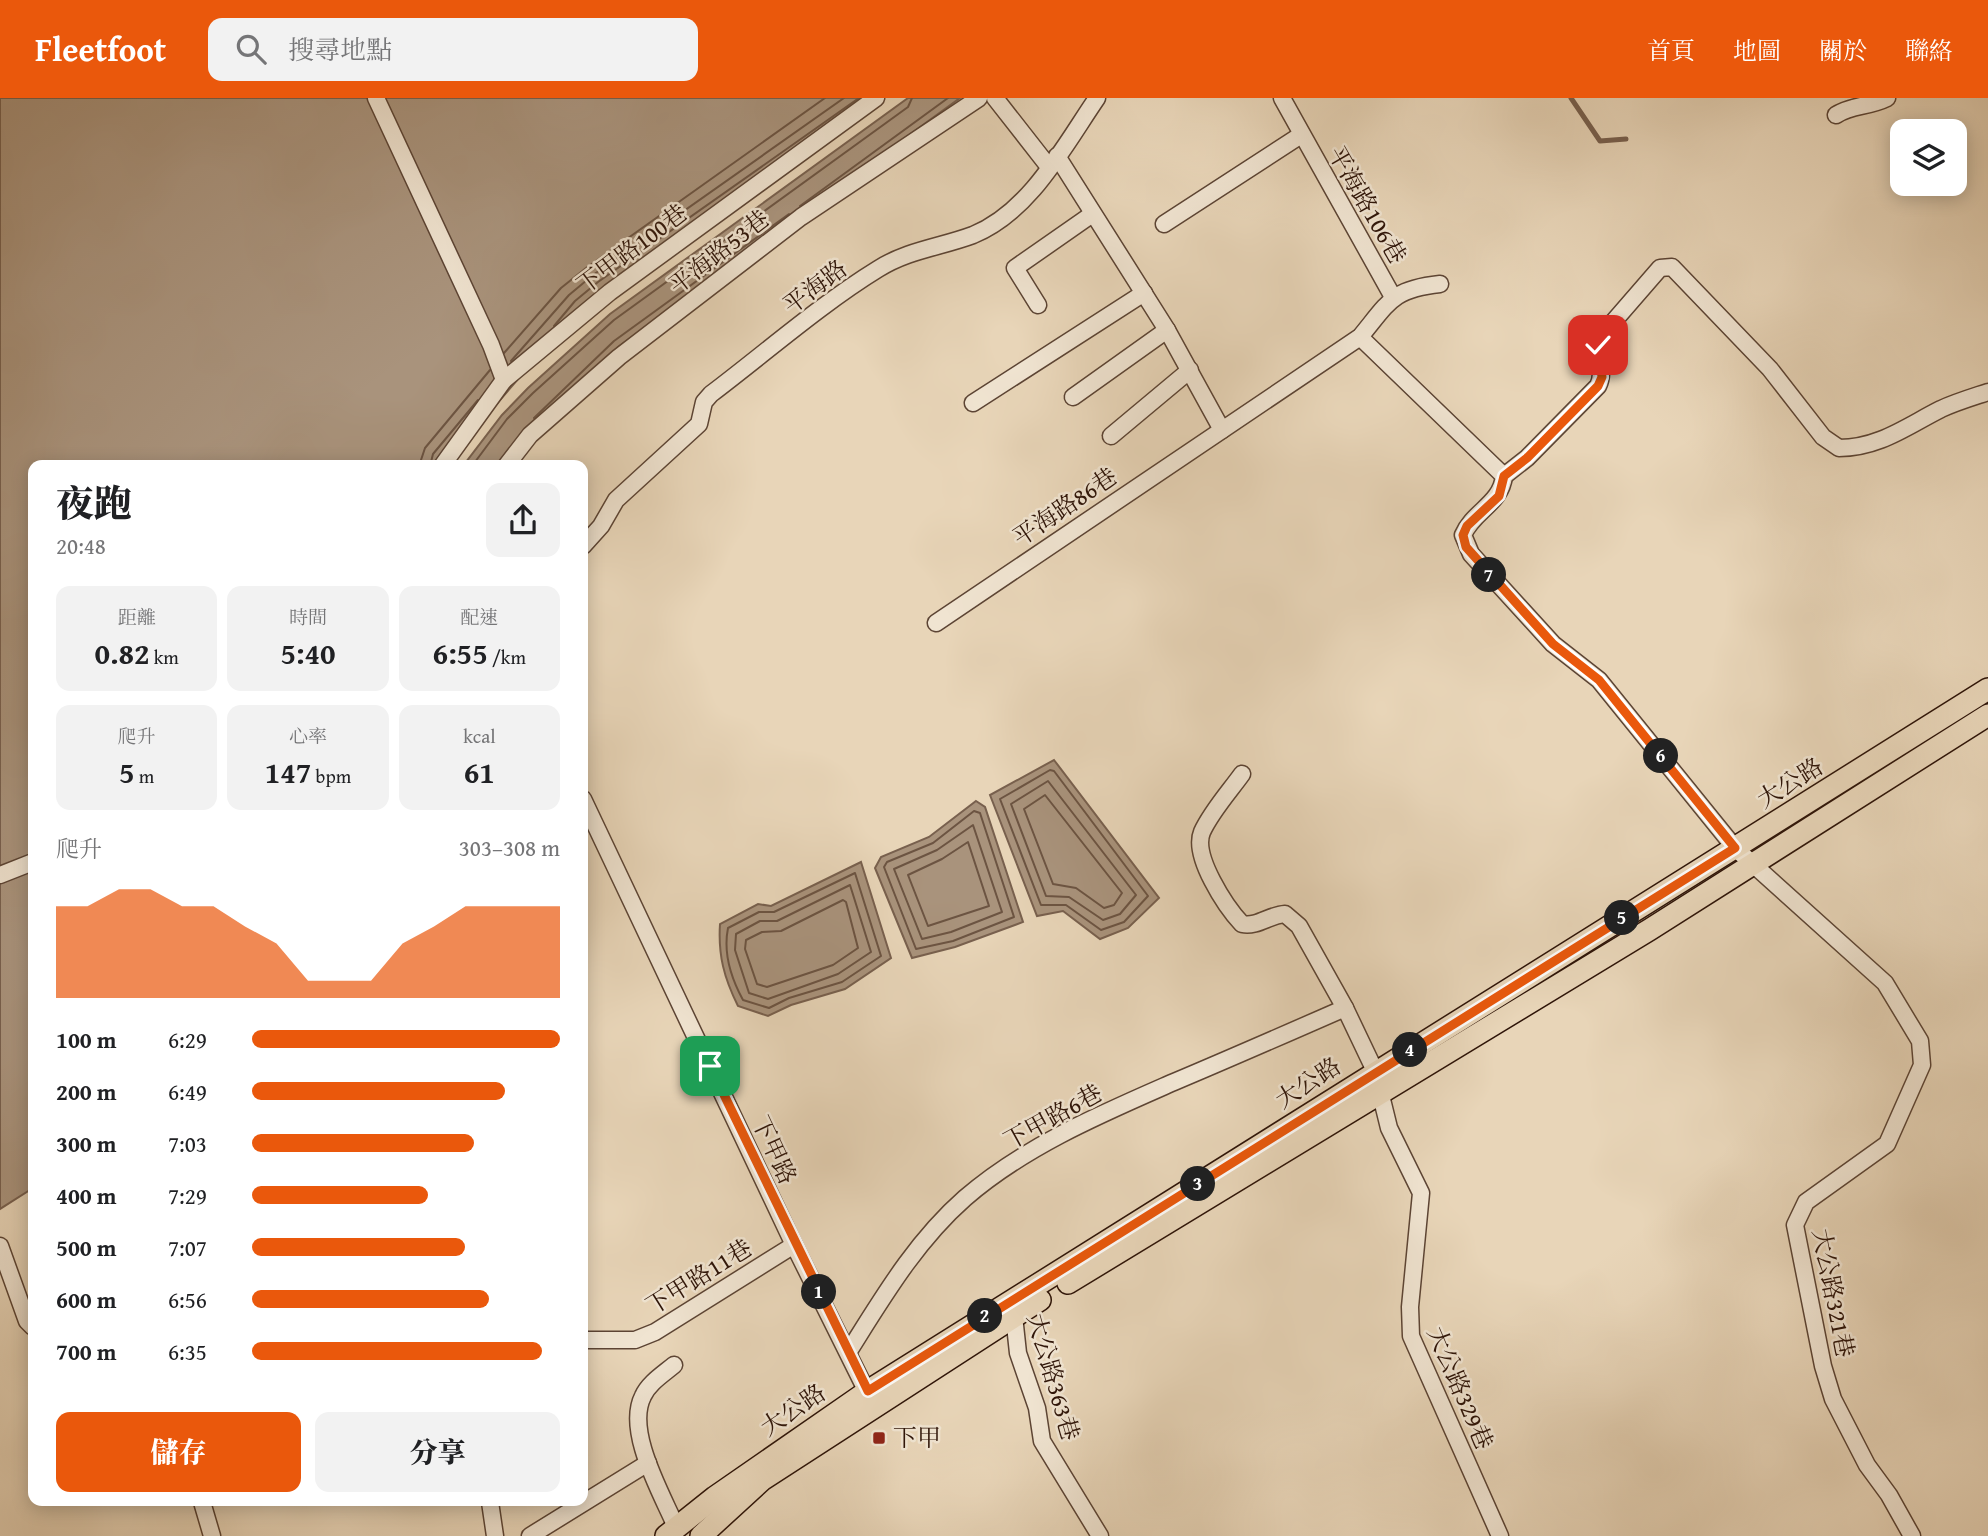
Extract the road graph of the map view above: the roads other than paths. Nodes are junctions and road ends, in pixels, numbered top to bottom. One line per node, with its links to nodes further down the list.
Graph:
1 (376, 98): 20 (street)
2 (876, 98): 20 (street, 下甲路100巷)
3 (979, 98): 27 (street, 平海路53巷)
4 (995, 98): 10 (street)
5 (1097, 98): 10 (street, 平海路)
6 (1887, 98): 8 (street)
7 (1287, 102): 9 (street, 平海路106巷)
8 (1836, 116)
9 (1301, 135): 12 (street, 平海路106巷); 15 (street, 平海路106巷)
10 (1053, 161): 11 (street); 29 (street, 平海路)
11 (1091, 215): 14 (street); 16 (street)
12 (1164, 224)
13 (1440, 284): 15 (street)
14 (1144, 293): 17 (street); 23 (street)
15 (1393, 297): 18 (street, 平海路86巷)
16 (1038, 305)
17 (1167, 330): 19 (street); 22 (street)
18 (1360, 337): 24 (street, 平海路86巷); 28 (street)
19 (1190, 370): 24 (street); 25 (street)
20 (504, 380): 26 (street, 下甲路100巷)
21 (1988, 392): 28 (street)
22 (1073, 397)
23 (973, 403)
24 (1222, 430): 30 (street, 平海路86巷)
25 (1111, 436)
26 (446, 460)
27 (511, 460)
28 (1504, 476): 35 (street)
29 (588, 541)
30 (936, 623)
31 (1988, 689): 35 (main road, 大公路)
32 (1988, 715): 37 (main road, 大公路)
33 (1242, 774): 39 (street, 大公路329巷)
34 (588, 810): 42 (street, 下甲路)
35 (1735, 848): 37 (street); 40 (main road, 大公路)
36 (28, 864): 38 (street)
37 (1751, 864): 41 (main road, 大公路); 62 (street, 大公路321巷)
38 (0, 875)
39 (1345, 1008): 40 (street, 大公路329巷); 47 (street, 下甲路6巷)
40 (1375, 1071): 41 (street, 大公路329巷); 44 (main road, 大公路)
41 (1379, 1094): 44 (main road, 大公路); 61 (street, 大公路329巷)
42 (794, 1245): 46 (street, 下甲路11巷); 47 (street, 下甲路)
43 (0, 1246): 45 (street)
44 (1010, 1309): 49 (main road, 大公路); 60 (street, 大公路363巷)
45 (28, 1322)
46 (588, 1340)
47 (849, 1351): 49 (street, 下甲路)
48 (674, 1365): 50 (street)
49 (871, 1398): 55 (main road, 大公路); 59 (main road, 大公路)
50 (648, 1464): 51 (street); 55 (street)
51 (588, 1501)
52 (203, 1506): 56 (street)
53 (491, 1506): 57 (street)
54 (579, 1506): 58 (street)
55 (671, 1532)
56 (212, 1536)
57 (495, 1536)
58 (530, 1536)
59 (701, 1536)
60 (1100, 1536)
61 (1500, 1536)
62 (1912, 1536)

